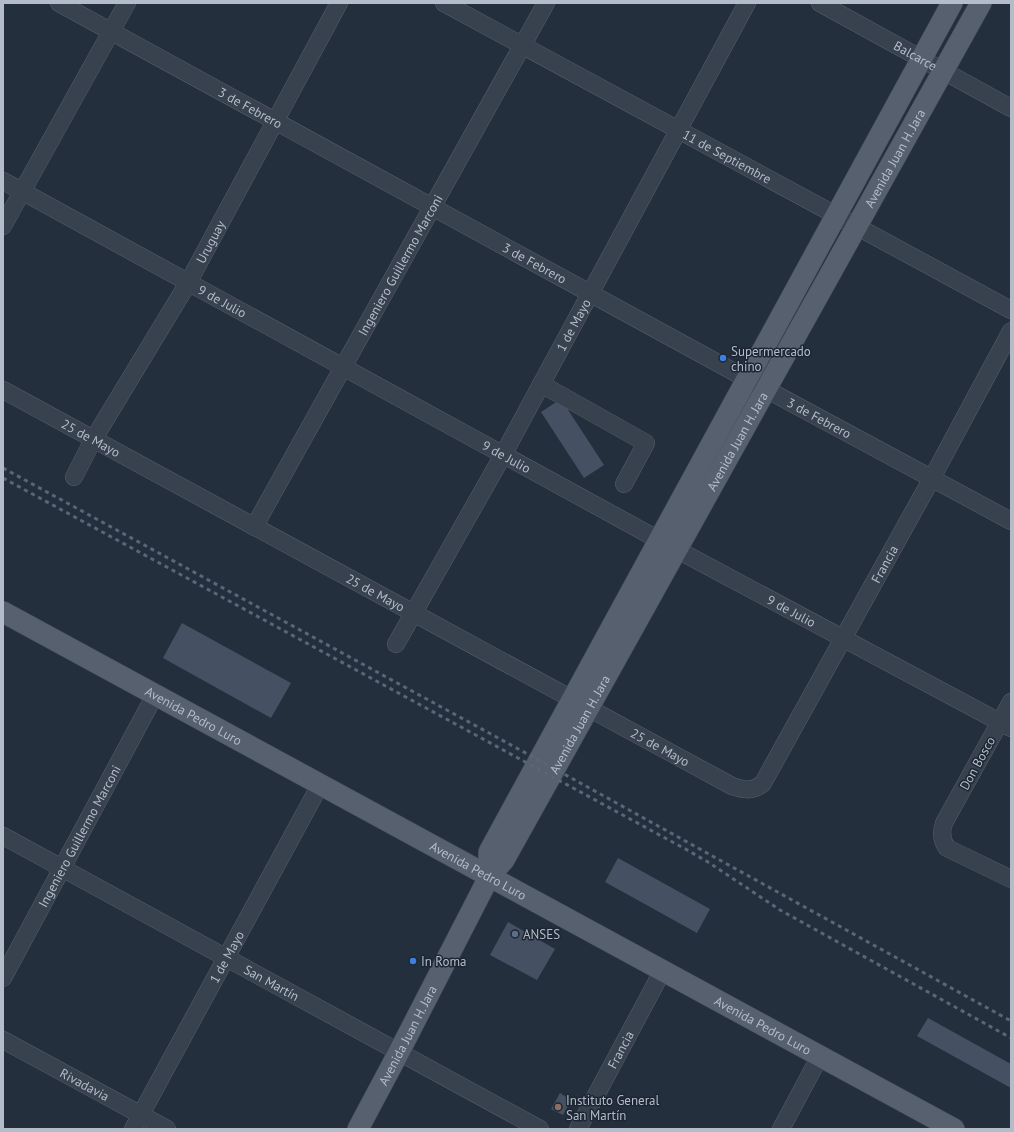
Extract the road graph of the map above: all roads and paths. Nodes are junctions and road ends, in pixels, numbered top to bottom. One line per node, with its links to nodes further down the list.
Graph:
1 (59, 3): 10 (street, 3 de Febrero)
2 (127, 3): 10 (street)
3 (339, 3): 15 (street, Uruguay)
4 (444, 3): 11 (street, 11 de Septiembre)
5 (546, 3): 11 (street, Ingeniero Guillermo Marconi)
6 (747, 3): 16 (street, 1 de Mayo)
7 (820, 3): 12 (street, Balcarce)
8 (952, 3): 12 (main road, Avenida Juan H. Jara)
9 (981, 3): 13 (main road, Avenida Juan H. Jara)
10 (112, 32): 15 (street, 3 de Febrero); 18 (street)
11 (523, 46): 16 (street, 11 de Septiembre); 19 (street, Ingeniero Guillermo Marconi)
12 (921, 59): 13 (street, Balcarce); 20 (main road, Avenida Juan H. Jara)
13 (944, 71): 14 (street, Balcarce); 22 (main road, Avenida Juan H. Jara)
14 (1011, 108)
15 (275, 121): 19 (street, 3 de Febrero); 23 (street, Uruguay)
16 (679, 130): 20 (street, 11 de Septiembre); 24 (street, 1 de Mayo)
17 (3, 181): 18 (street, 9 de Julio)
18 (22, 192): 21 (street); 23 (street, 9 de Julio)
19 (434, 207): 24 (street, 3 de Febrero); 27 (street, Ingeniero Guillermo Marconi)
20 (836, 215): 22 (street, 11 de Septiembre); 28 (main road, Avenida Juan H. Jara)
21 (3, 226)
22 (857, 227): 25 (street, 11 de Septiembre); 30 (main road, Avenida Juan H. Jara)
23 (188, 283): 27 (street, 9 de Julio); 32 (street, Uruguay)
24 (591, 293): 28 (street, 3 de Febrero); 29 (street, 1 de Mayo)
25 (1011, 310)
26 (1011, 331): 35 (street, Francia)
27 (344, 367): 33 (street, 9 de Julio); 38 (street, Ingeniero Guillermo Marconi)
28 (747, 379): 30 (street, 3 de Febrero); 39 (main road, Avenida Juan H. Jara)
29 (541, 384): 33 (street, 1 de Mayo); 36 (street)
30 (766, 389): 35 (street, 3 de Febrero); 40 (main road, Avenida Juan H. Jara)
31 (3, 390): 32 (street, 25 de Mayo)
32 (93, 440): 34 (street, Uruguay); 38 (street, 25 de Mayo)
33 (503, 455): 39 (street, 9 de Julio); 41 (street, 1 de Mayo)
34 (74, 477)
35 (932, 478): 37 (street, 3 de Febrero); 43 (street, Francia)
36 (624, 484)
37 (1011, 521)
38 (254, 527): 41 (street, 25 de Mayo)
39 (659, 540): 40 (street, 9 de Julio); 47 (main road, Avenida Juan H. Jara)
40 (677, 549): 43 (street, 9 de Julio); 47 (main road, Avenida Juan H. Jara)
41 (413, 614): 44 (street, 1 de Mayo); 47 (street, 25 de Mayo)
42 (4, 615): 45 (main road, Avenida Pedro Luro)
43 (843, 638): 48 (street, 9 de Julio); 50 (street, Francia)
44 (396, 644)
45 (155, 695): 49 (main road, Avenida Pedro Luro); 52 (street, Ingeniero Guillermo Marconi)
46 (1011, 702): 48 (street, Don Bosco)
47 (580, 704): 50 (street, 25 de Mayo); 53 (main road, Avenida Juan H. Jara)
48 (1005, 725): 54 (street, Don Bosco)
49 (320, 785): 53 (main road, Avenida Pedro Luro); 55 (street, 1 de Mayo)
50 (751, 790)
51 (3, 836): 52 (street, San Martín)
52 (62, 868): 55 (street, San Martín); 57 (street, Ingeniero Guillermo Marconi)
53 (489, 877): 56 (main road, Avenida Pedro Luro); 59 (main road, Avenida Juan H. Jara)
54 (1011, 879)
55 (226, 958): 59 (street, San Martín); 61 (street, 1 de Mayo)
56 (663, 970): 60 (main road, Avenida Pedro Luro); 65 (street, Francia)
57 (3, 978)
58 (3, 1040): 61 (street, Rivadavia)
59 (399, 1052): 63 (main road, Avenida Juan H. Jara); 64 (street, San Martín)
60 (820, 1056): 66 (street); 67 (main road, Avenida Pedro Luro)
61 (137, 1122): 62 (street, Rivadavia)
62 (167, 1129)
63 (358, 1129)
64 (540, 1129)
65 (578, 1129)
66 (781, 1129)
67 (954, 1129)

